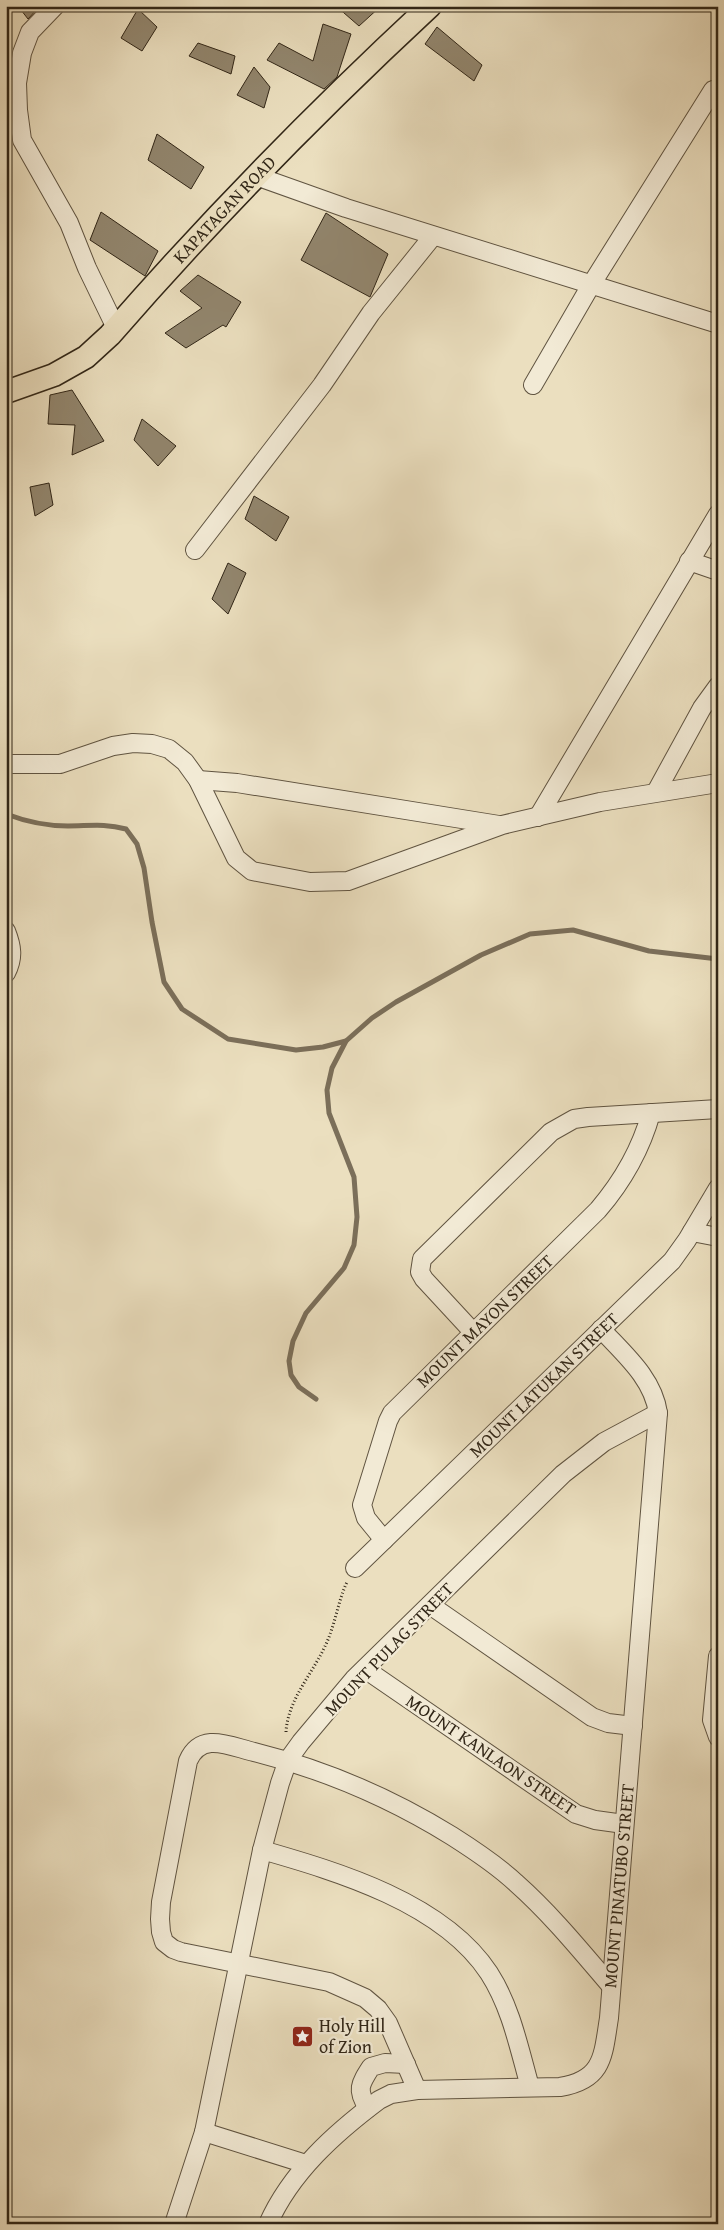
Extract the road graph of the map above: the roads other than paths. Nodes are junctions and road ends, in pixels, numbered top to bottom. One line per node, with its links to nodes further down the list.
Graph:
1 (55, 6): 8 (street)
2 (430, 6): 4 (main road, KAPATAGAN ROAD)
3 (713, 90): 6 (street)
4 (256, 176): 5 (street); 8 (main road, KAPATAGAN ROAD)
5 (433, 236): 6 (street); 12 (street)
6 (591, 285): 7 (street); 9 (street)
7 (718, 324)
8 (116, 328): 10 (main road, KAPATAGAN ROAD)
9 (533, 385)
10 (6, 392)
11 (718, 514): 13 (street)
12 (195, 550)
13 (689, 560): 14 (street); 20 (street)
14 (718, 571)
15 (718, 686): 19 (street)
16 (6, 764): 17 (street)
17 (198, 780): 21 (street); 21 (street)
18 (718, 783): 19 (street)
19 (656, 792): 20 (street)
20 (538, 817): 21 (street)
21 (502, 825)
22 (6, 931): 23 (street)
23 (6, 973)
24 (718, 1109): 25 (street)
25 (651, 1113): 30 (street, MOUNT MAYON STREET); 30 (street)
26 (718, 1188): 27 (street, MOUNT LATUKAN STREET)
27 (692, 1232): 28 (street); 29 (street, MOUNT LATUKAN STREET)
28 (718, 1237)
29 (602, 1329): 31 (street, MOUNT PINATUBO STREET); 32 (street, MOUNT LATUKAN STREET)
30 (473, 1332): 32 (street, MOUNT MAYON STREET)
31 (658, 1413): 34 (street, MOUNT PULAG STREET); 37 (street, MOUNT PINATUBO STREET)
32 (384, 1540): 33 (street, MOUNT LATUKAN STREET)
33 (355, 1568)
34 (430, 1605): 36 (street, MOUNT PULAG STREET); 37 (street)
35 (718, 1656): 38 (street)
36 (365, 1669): 39 (street, MOUNT PULAG STREET); 40 (street, MOUNT KANLAON STREET)
37 (633, 1726): 40 (street, MOUNT PINATUBO STREET)
38 (718, 1738)
39 (288, 1760): 41 (street, MOUNT PULAG STREET); 42 (street); 43 (street)
40 (624, 1824): 43 (street, MOUNT PINATUBO STREET)
41 (262, 1850): 42 (street, MOUNT PULAG STREET); 45 (street)
42 (239, 1964): 44 (street); 48 (street, MOUNT PULAG STREET)
43 (611, 1986): 45 (street, MOUNT PINATUBO STREET)
44 (406, 2064): 46 (street); 47 (street)
45 (530, 2087): 46 (street, MOUNT PINATUBO STREET)
46 (417, 2090): 47 (street, MOUNT PINATUBO STREET)
47 (368, 2108): 49 (street, MOUNT PINATUBO STREET)
48 (204, 2132): 49 (street); 50 (street, MOUNT PULAG STREET)
49 (306, 2164): 51 (street, MOUNT PINATUBO STREET)
50 (174, 2224)
51 (268, 2224)

